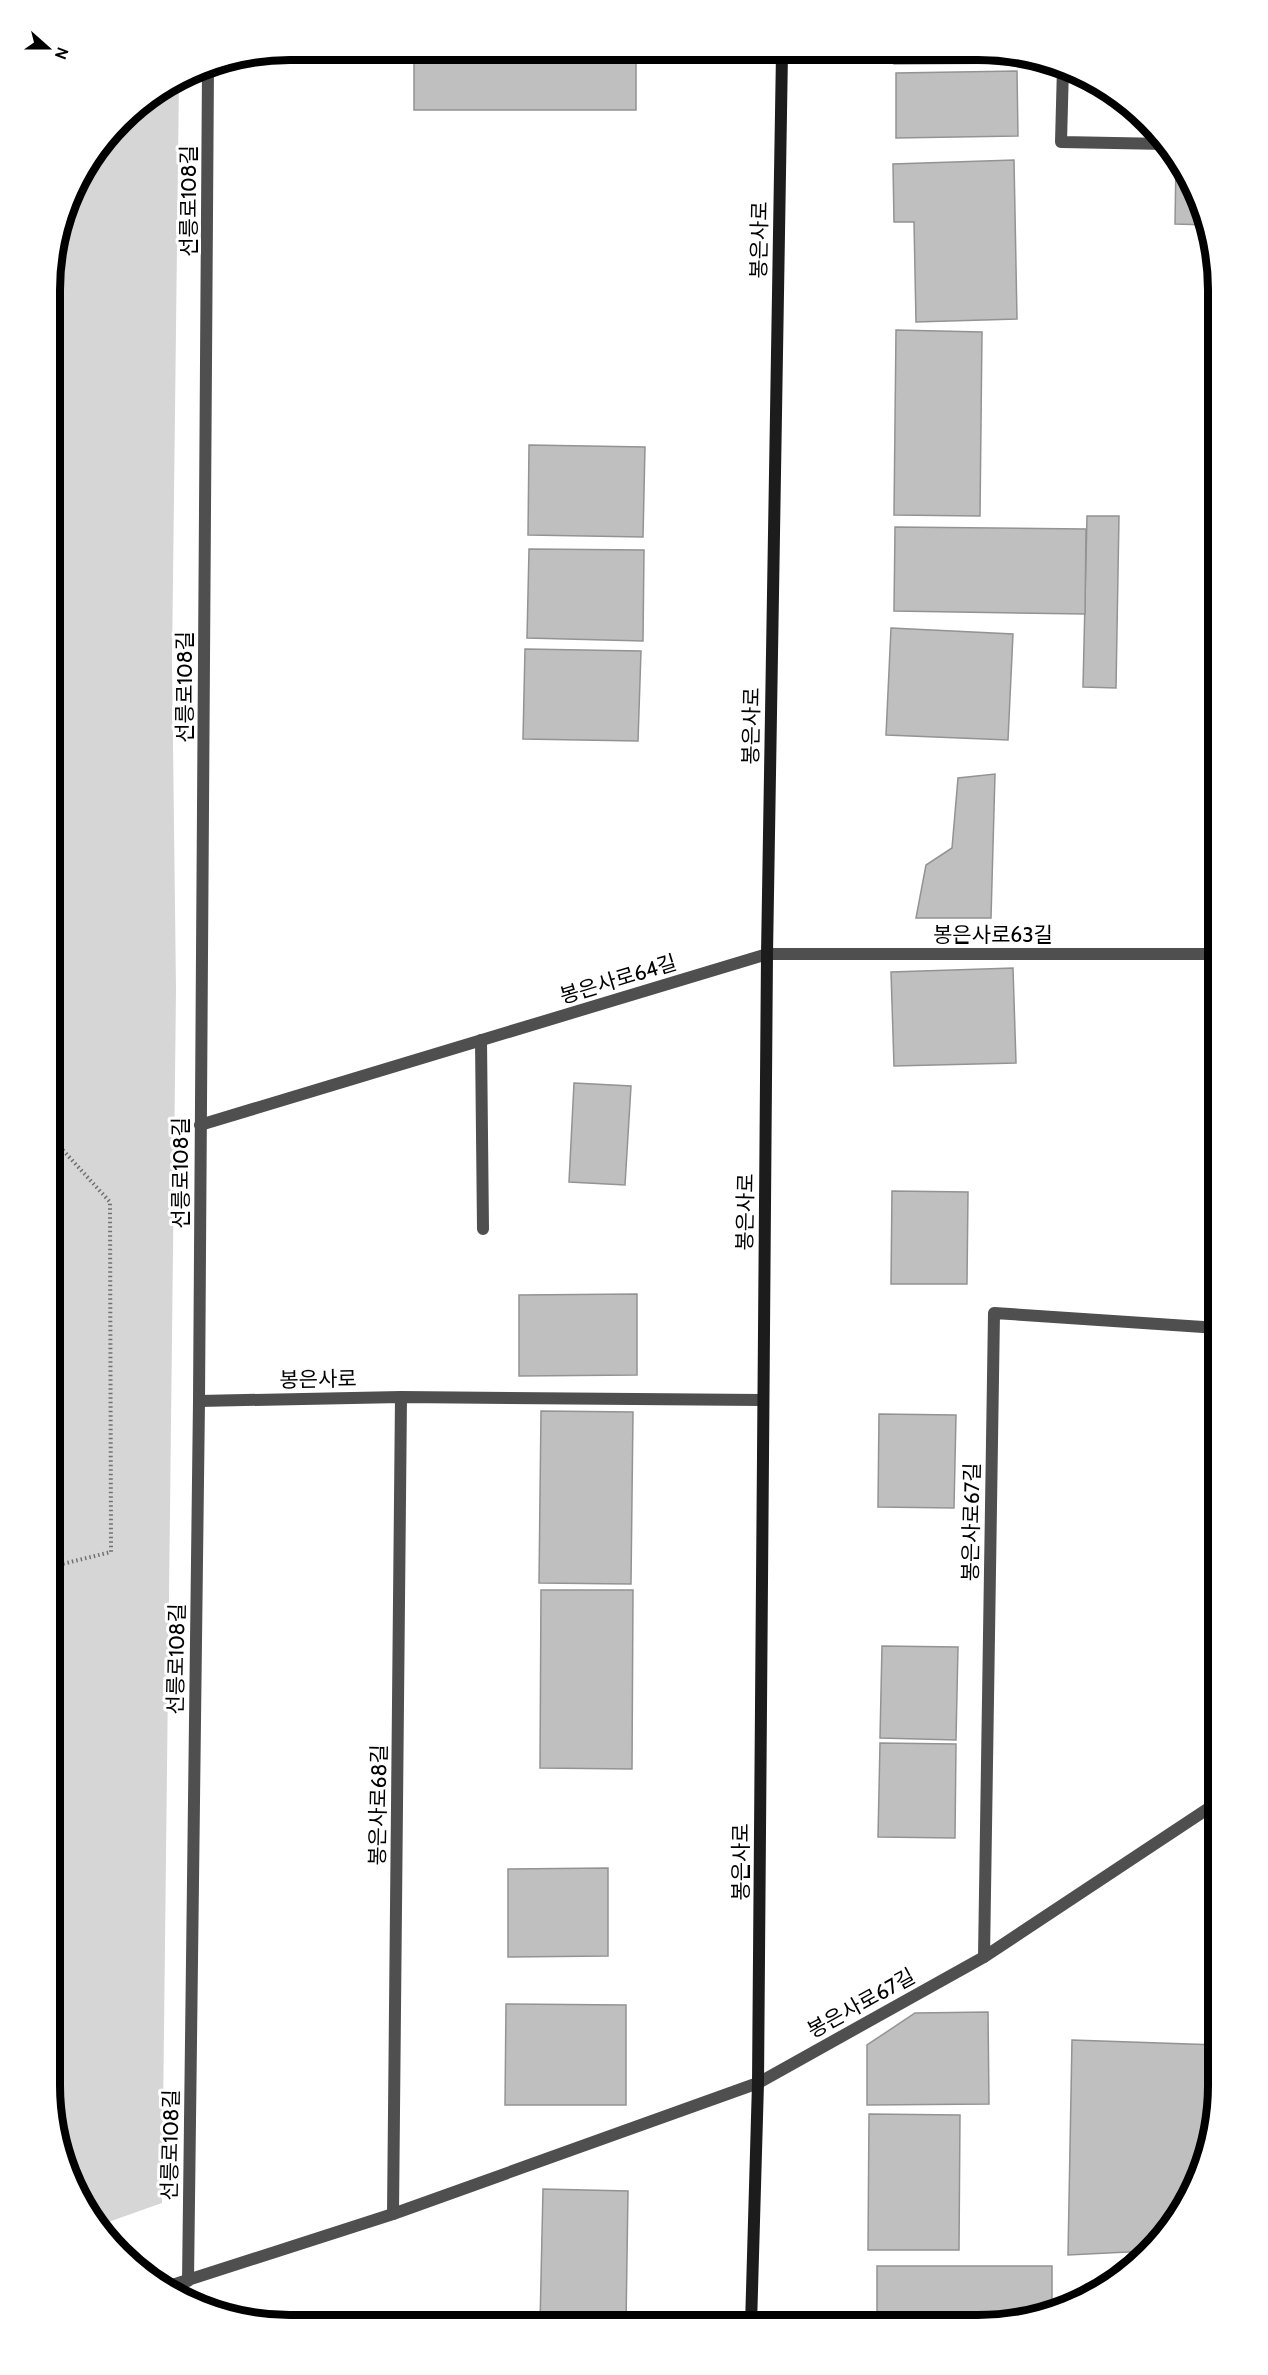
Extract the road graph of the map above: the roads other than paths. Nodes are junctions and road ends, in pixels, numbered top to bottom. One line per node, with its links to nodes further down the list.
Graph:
1 (782, 60): 5 (main road, 봉은사로)
2 (208, 75): 8 (street, 선릉로108길)
3 (1063, 76): 4 (street)
4 (1156, 144)
5 (767, 954): 6 (street, 봉은사로63길); 7 (street, 봉은사로64길); 12 (main road, 봉은사로)
6 (1208, 954)
7 (481, 1040): 8 (street, 봉은사로64길); 9 (street)
8 (200, 1125): 13 (street, 선릉로108길)
9 (483, 1228)
10 (1208, 1327): 15 (street, 봉은사로67길)
11 (401, 1397): 12 (street, 봉은사로); 13 (street, 봉은사로); 17 (street, 봉은사로68길)
12 (762, 1400): 16 (main road, 봉은사로)
13 (199, 1401): 18 (street, 선릉로108길)
14 (1208, 1809): 15 (street, 봉은사로67길)
15 (984, 1957): 16 (street, 봉은사로67길)
16 (758, 2083): 17 (street); 20 (main road, 봉은사로)
17 (393, 2214): 18 (street)
18 (188, 2281): 19 (street)
19 (176, 2285)
20 (751, 2315)

